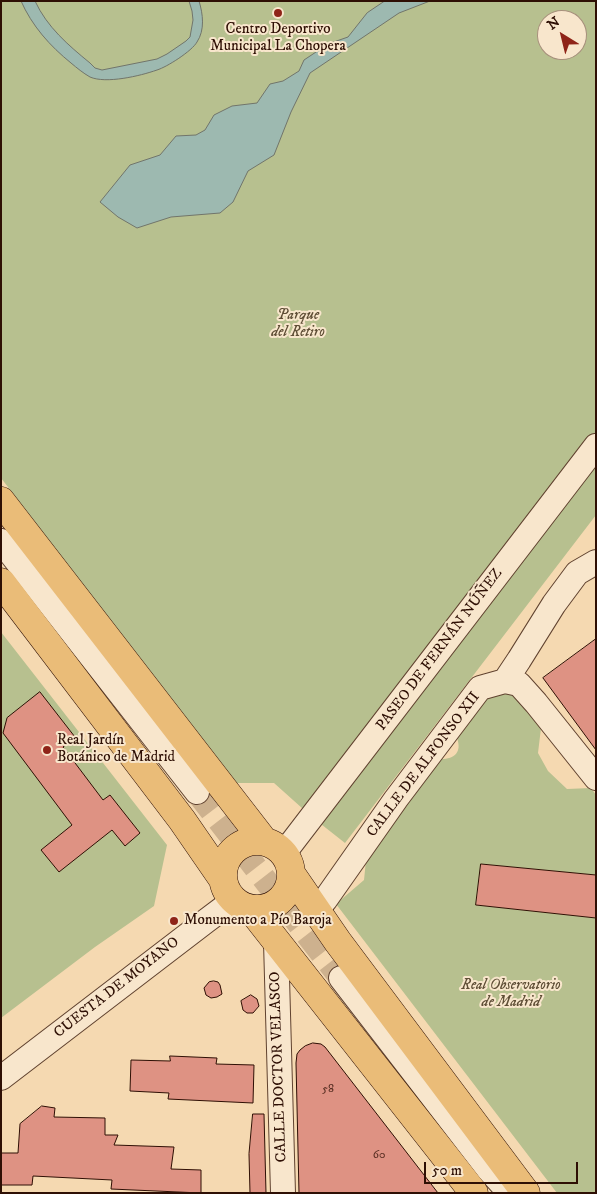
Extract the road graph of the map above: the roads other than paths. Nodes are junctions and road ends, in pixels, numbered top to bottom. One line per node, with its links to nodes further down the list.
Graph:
1 (596, 446): 9 (street, PASEO DE FERNÁN NÚÑEZ)
2 (1, 501): 9 (main road)
3 (1, 541): 8 (street)
4 (596, 562): 6 (street)
5 (1, 582): 10 (main road)
6 (505, 681): 7 (street); 11 (street, CALLE DE ALFONSO XII)
7 (596, 778)
8 (197, 792)
9 (280, 857): 10 (main road); 10 (main road); 11 (main road)
10 (236, 896): 12 (main road); 14 (street, CUESTA DE MOYANO)
11 (316, 911): 20 (main road)
12 (276, 942): 16 (street, CALLE DOCTOR VELASCO); 17 (main road)
13 (341, 978): 15 (street)
14 (1, 1078)
15 (489, 1170): 18 (street); 19 (street)
16 (282, 1193)
17 (474, 1193)
18 (504, 1193)
19 (510, 1193)
20 (526, 1193)

